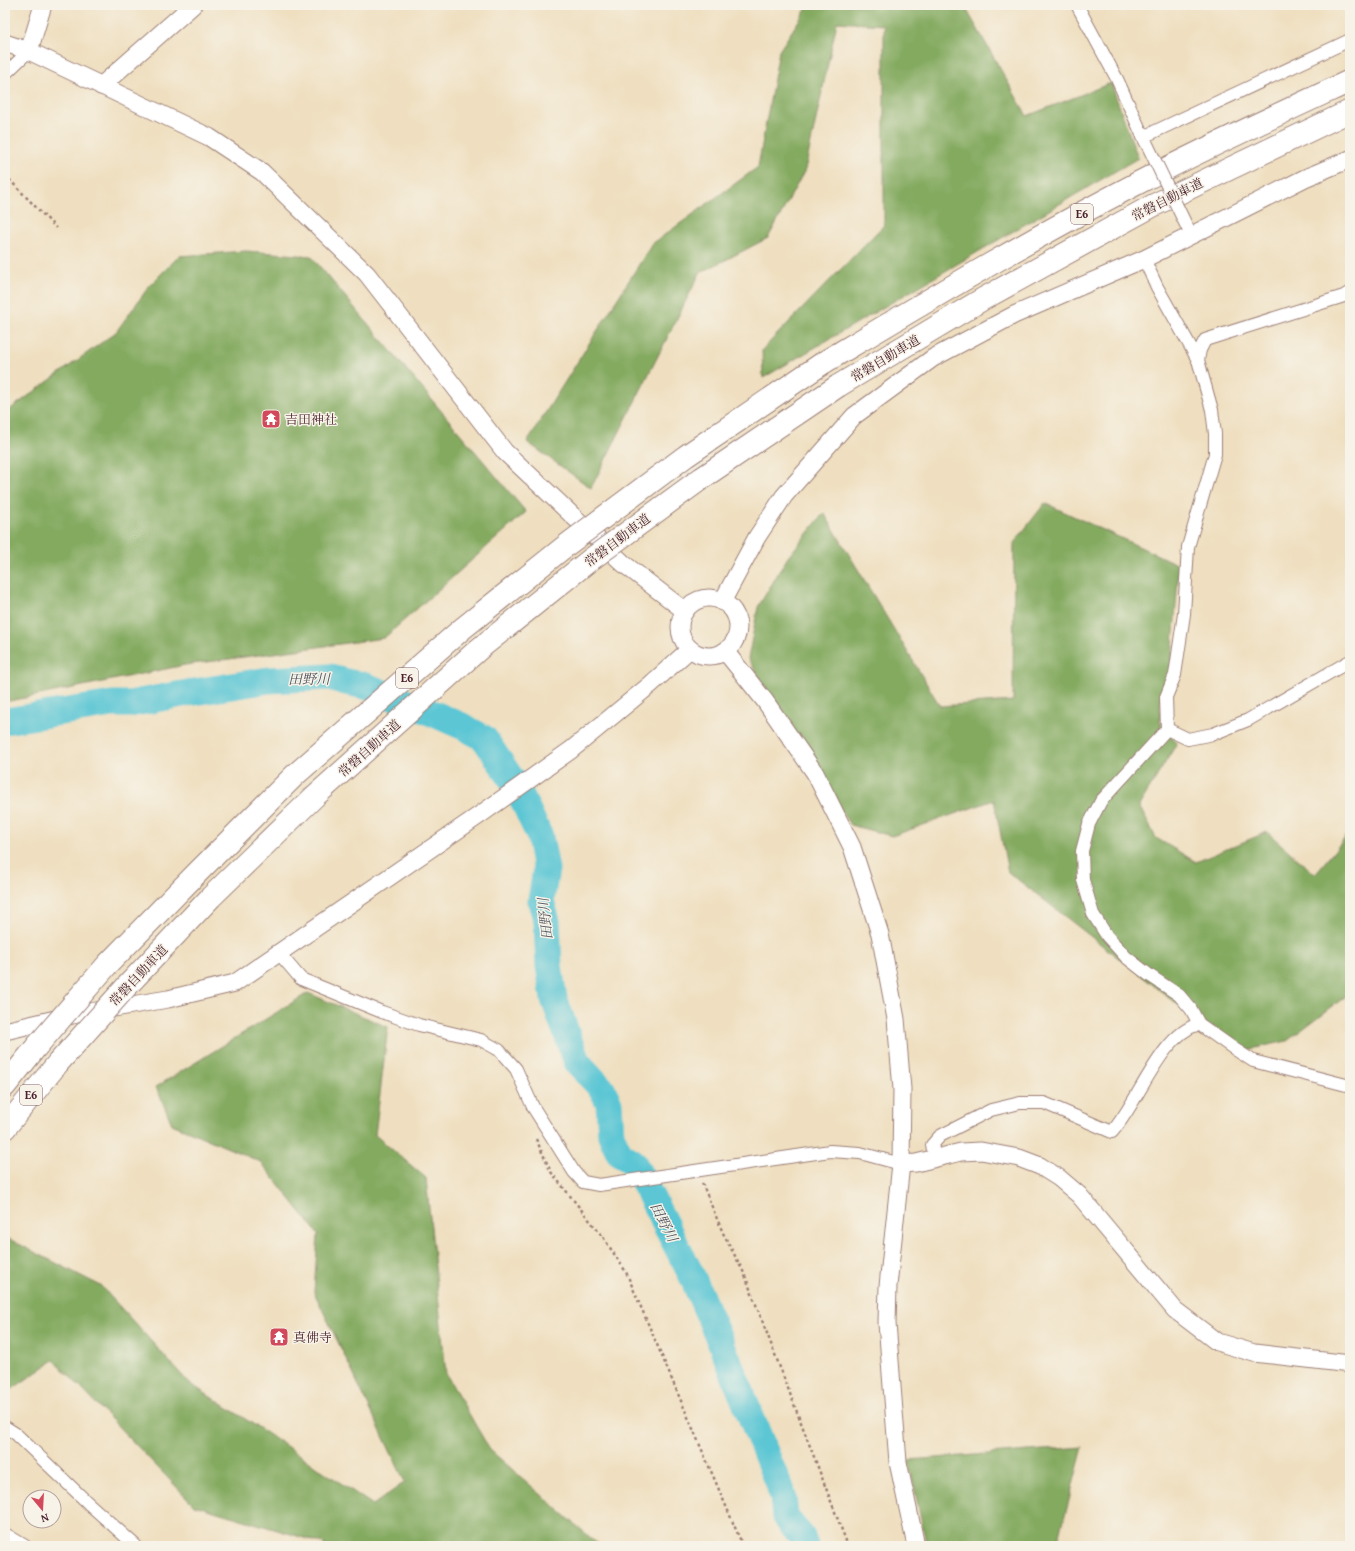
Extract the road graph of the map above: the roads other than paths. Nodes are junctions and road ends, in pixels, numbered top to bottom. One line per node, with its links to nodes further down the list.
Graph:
1 (43, 5): 6 (street)
2 (193, 5): 9 (street)
3 (1077, 5): 11 (street)
4 (1350, 40): 11 (street)
5 (5, 43): 6 (street)
6 (29, 51): 7 (street); 9 (street)
7 (5, 74)
8 (1350, 81): 26 (highway, 常磐自動車道 / E6, bridge)
9 (102, 86): 18 (street)
10 (1350, 111): 28 (highway, 常磐自動車道 / E6, bridge)
11 (1145, 140): 13 (street, bridge)
12 (1350, 159): 13 (street)
13 (1190, 232): 14 (street)
14 (1144, 259): 16 (street); 17 (street)
15 (1350, 292): 16 (street)
16 (1198, 360): 22 (street)
17 (722, 602): 18 (street); 20 (street)
18 (685, 611): 19 (street)
19 (690, 649): 20 (street); 23 (street)
20 (725, 651): 30 (street)
21 (1350, 661): 22 (street)
22 (1167, 729): 24 (street)
23 (278, 952): 25 (street); 30 (street)
24 (1199, 1024): 27 (street); 29 (street)
25 (5, 1030)
26 (5, 1086)
27 (1350, 1086)
28 (5, 1128)
29 (935, 1159): 30 (street); 31 (street)
30 (900, 1164): 36 (street)
31 (1350, 1364)
32 (5, 1428): 35 (street)
33 (5, 1534): 34 (street)
34 (25, 1546)
35 (136, 1546)
36 (916, 1546)

